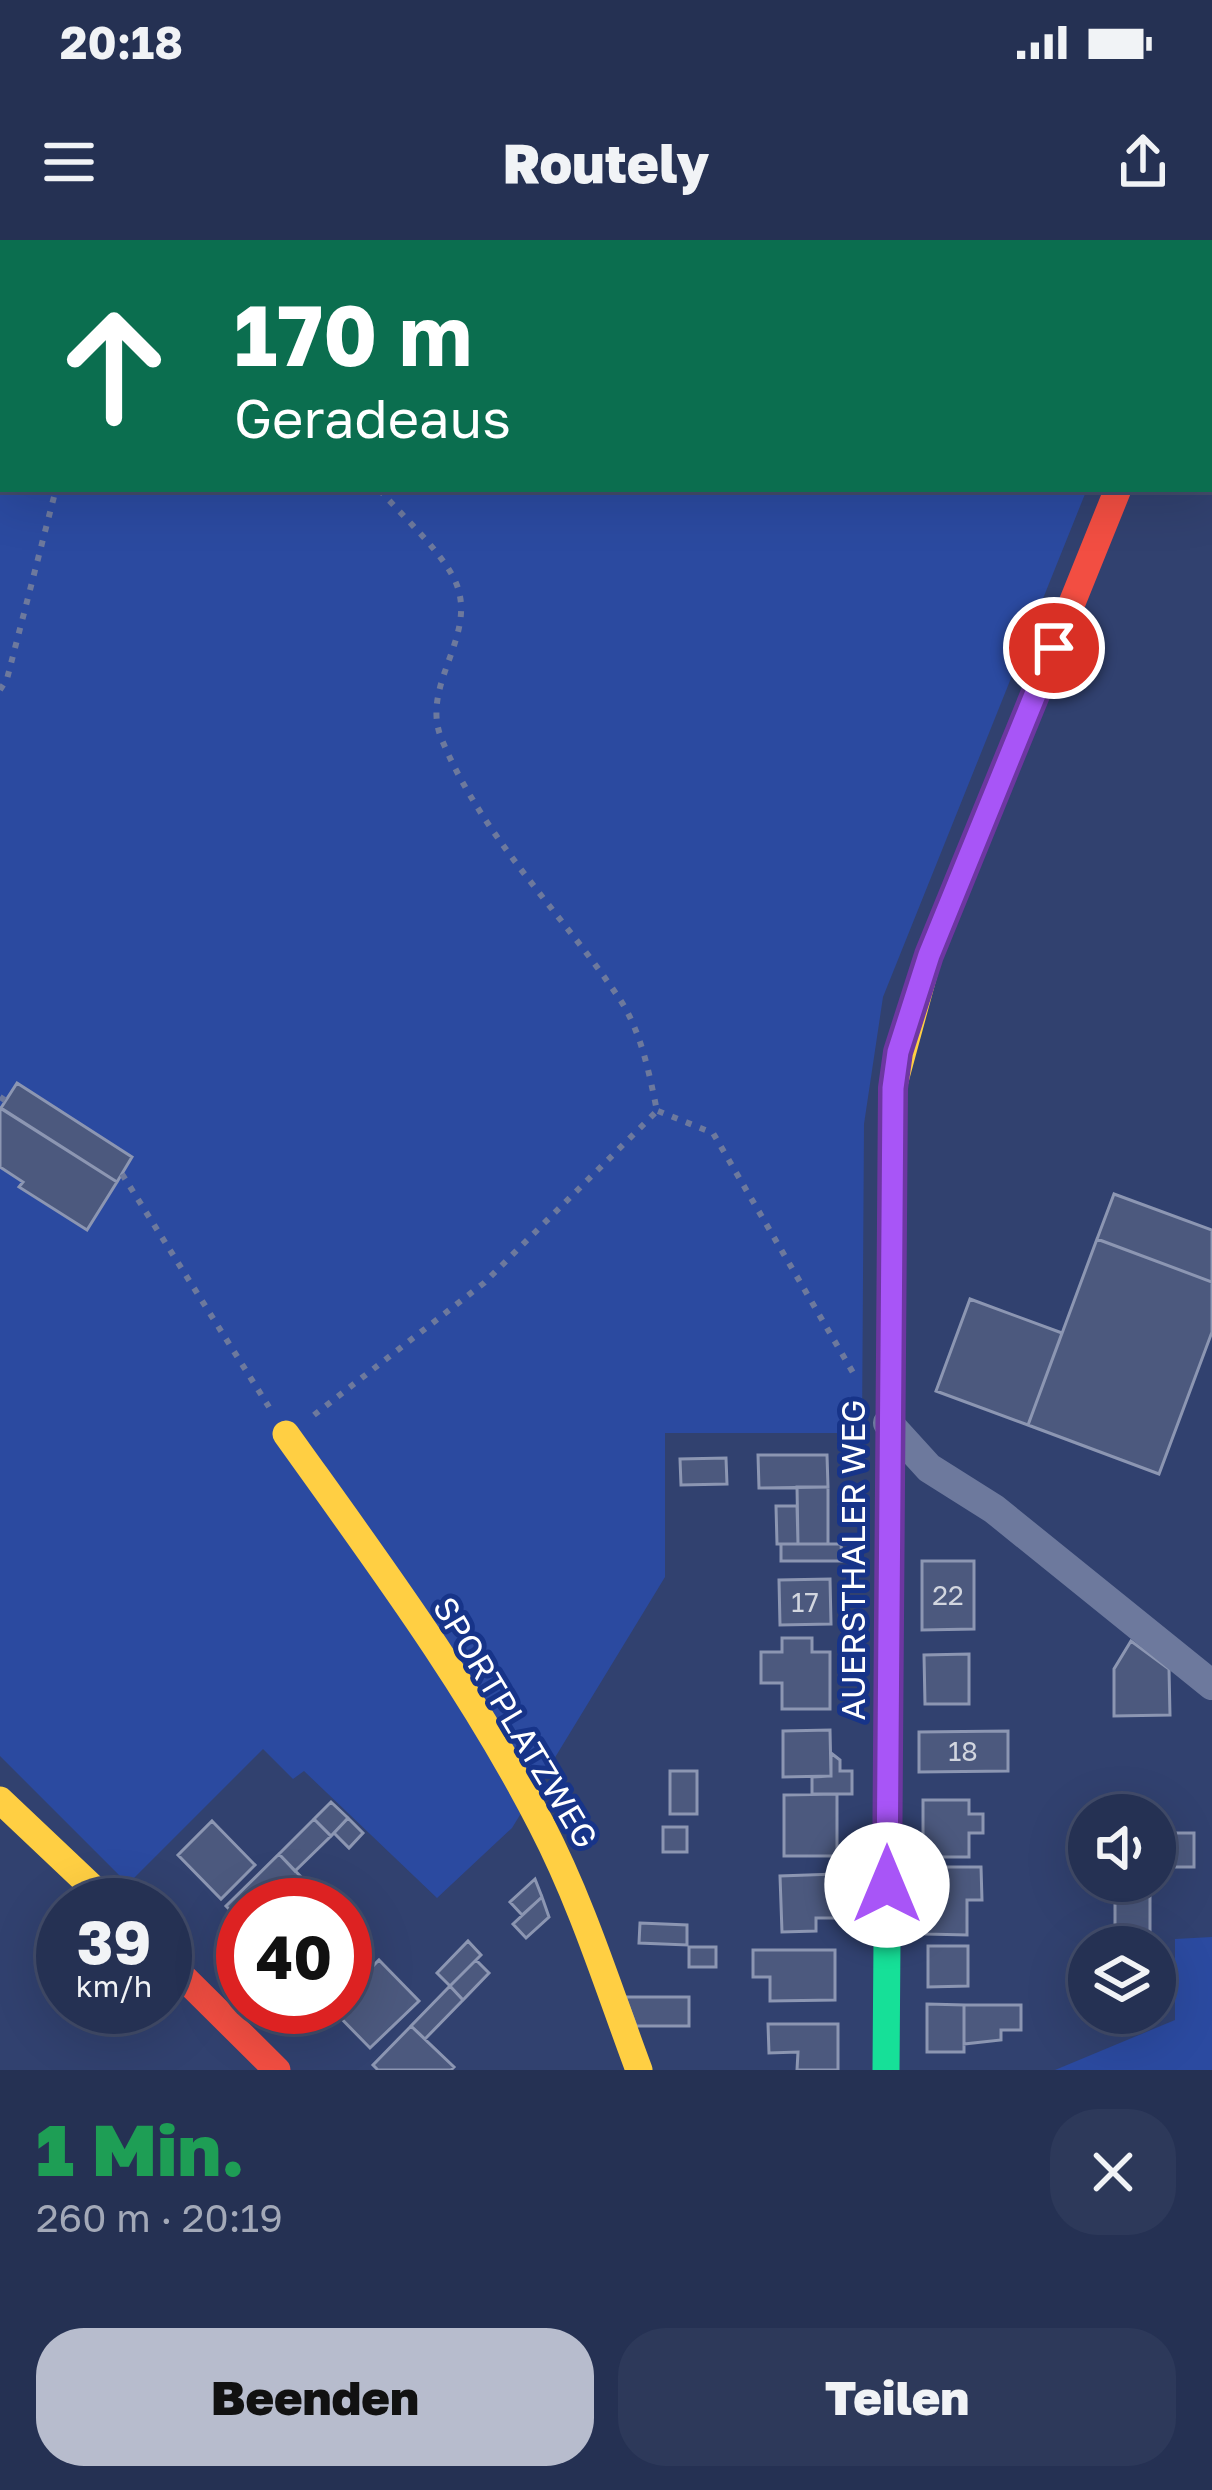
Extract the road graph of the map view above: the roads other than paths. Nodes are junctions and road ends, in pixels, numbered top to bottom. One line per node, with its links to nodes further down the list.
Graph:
1 (1117, 492): 2 (street, AUERSTHALER WEG)
2 (888, 1423): 4 (street); 10 (street, AUERSTHALER WEG)
3 (286, 1434): 9 (street, SPORTPLATZWEG)
4 (1212, 1684)
5 (0, 1800): 6 (street)
6 (82, 1878)
7 (192, 1986): 8 (street)
8 (277, 2070)
9 (638, 2070)
10 (886, 2070)

